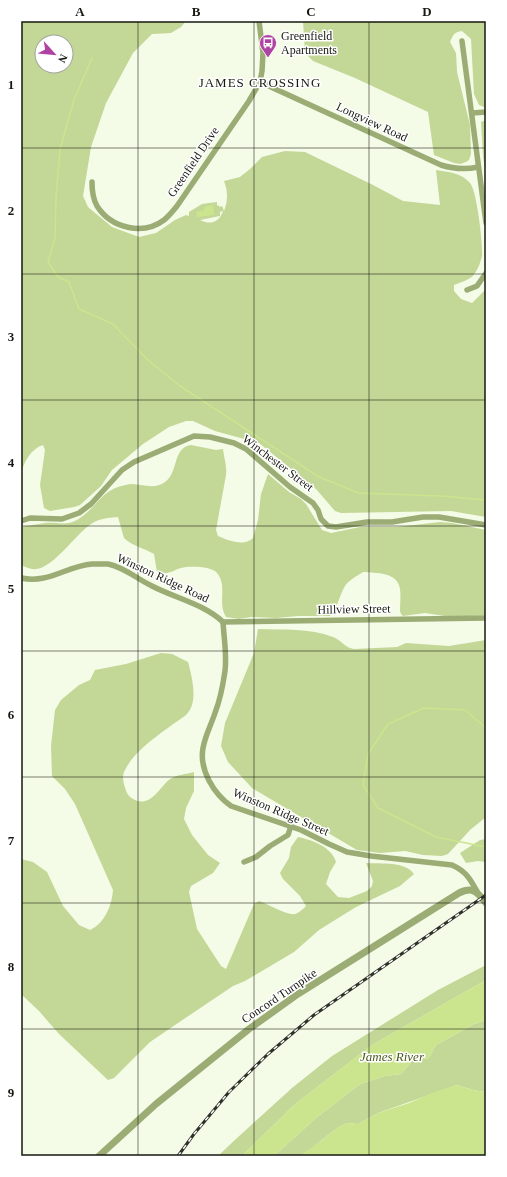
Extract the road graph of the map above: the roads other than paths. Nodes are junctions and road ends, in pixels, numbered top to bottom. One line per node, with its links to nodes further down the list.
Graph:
1 (259, 21): 3 (street, Greenfield Drive)
2 (462, 41): 5 (street)
3 (260, 82): 6 (street, Longview Road); 7 (street, Greenfield Drive)
4 (486, 112): 5 (street)
5 (472, 113): 6 (street)
6 (478, 167): 8 (street)
7 (92, 182)
8 (486, 223)
9 (486, 272): 10 (street)
10 (468, 290)
11 (21, 521): 12 (street, Winchester Street)
12 (486, 525)
13 (21, 578): 15 (street, Winston Ridge Road)
14 (486, 618): 15 (street, Hillview Street)
15 (223, 622): 16 (street, Winston Ridge Street)
16 (291, 826): 17 (street); 18 (street, Winston Ridge Street)
17 (244, 862)
18 (478, 892): 19 (street); 20 (street, Concord Turnpike)
19 (486, 903)
20 (99, 1156)

